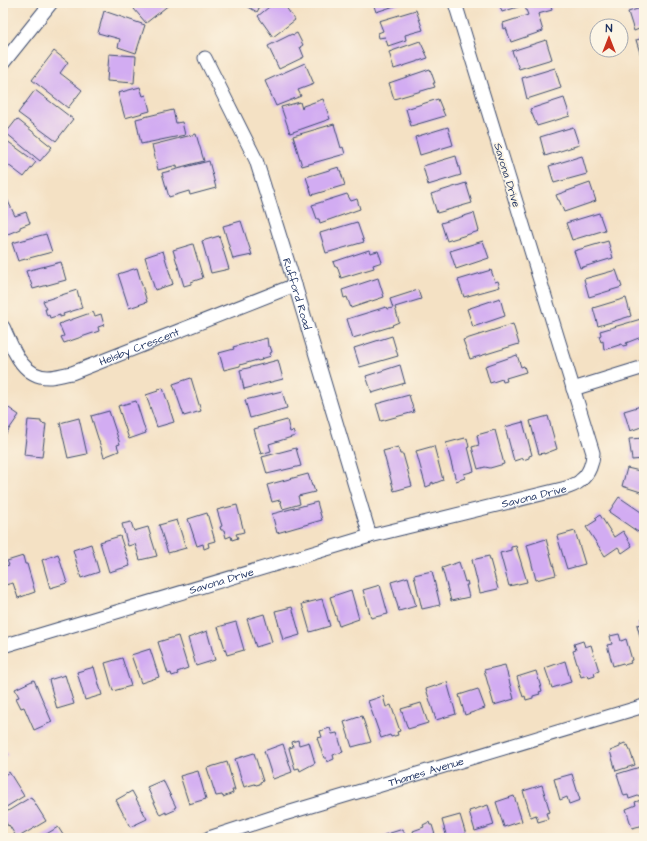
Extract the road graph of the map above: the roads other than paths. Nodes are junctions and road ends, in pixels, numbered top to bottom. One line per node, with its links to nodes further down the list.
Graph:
1 (51, 3): 4 (street)
2 (455, 3): 8 (street, Savona Drive)
3 (205, 58): 5 (street, Rufford Road)
4 (3, 63)
5 (295, 285): 6 (street, Helsby Crescent); 9 (street, Rufford Road)
6 (3, 327)
7 (644, 367): 8 (street)
8 (573, 389): 9 (street, Savona Drive)
9 (370, 536): 10 (street, Savona Drive)
10 (3, 646)
11 (644, 706): 12 (street, Thames Avenue)
12 (209, 838)

